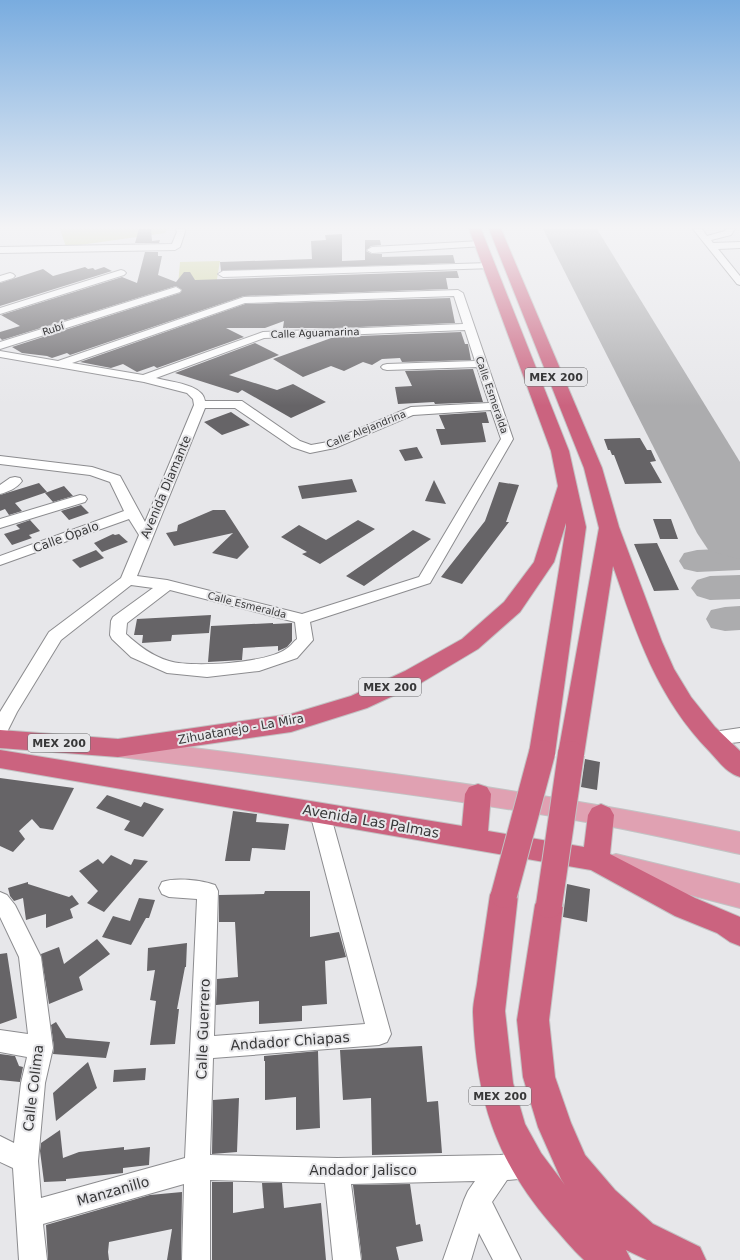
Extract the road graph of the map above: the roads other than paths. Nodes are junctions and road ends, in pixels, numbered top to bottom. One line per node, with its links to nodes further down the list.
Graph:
1 (74, 288): 5 (street)
2 (498, 288): 17 (highway, MEX 200)
3 (519, 288): 22 (highway, MEX 200)
4 (176, 290): 7 (street, Rubí)
5 (0, 311)
6 (470, 327): 9 (street, Calle Esmeralda); 10 (street, Calle Esmeralda); 12 (street, Calle Aguamarina)
7 (0, 346)
8 (0, 354): 9 (street)
9 (59, 364): 12 (street)
10 (481, 364): 11 (street); 14 (street, Calle Esmeralda)
11 (387, 367)
12 (144, 379): 13 (street)
13 (200, 405): 14 (street, Calle Alejandrina); 23 (street, Avenida Diamante)
14 (496, 406): 27 (street, Calle Esmeralda)
15 (0, 460): 20 (street)
16 (15, 481): 18 (street)
17 (567, 487): 32 (highway, Zihuatanejo - La Mira / MEX 200); 50 (highway, MEX 200, bridge)
18 (0, 490)
19 (80, 499): 21 (street)
20 (132, 513): 23 (street); 24 (street, Calle Ópalo)
21 (0, 524)
22 (609, 527): 30 (highway, MEX 200); 61 (highway, bridge)
23 (146, 535): 25 (street, Avenida Diamante)
24 (0, 561)
25 (128, 580): 26 (street, Calle Esmeralda); 28 (street)
26 (167, 585): 27 (street, Calle Esmeralda); 27 (street)
27 (302, 619)
28 (0, 729)
29 (740, 735): 30 (street)
30 (712, 738): 34 (highway, MEX 200)
31 (0, 739): 32 (highway, MEX 200)
32 (118, 748): 35 (main road)
33 (0, 759): 36 (highway, Avenida Las Palmas / MEX 200)
34 (740, 767)
35 (478, 794): 37 (main road); 38 (highway)
36 (320, 813): 38 (highway, Avenida Las Palmas / MEX 200); 47 (street, Andador Chiapas)
37 (601, 816): 39 (main road); 40 (highway)
38 (474, 839): 40 (highway, Avenida Las Palmas / MEX 200)
39 (740, 843)
40 (596, 860): 42 (main road, Avenida Las Palmas); 44 (highway)
41 (169, 888): 47 (street, Calle Guerrero)
42 (740, 896)
43 (0, 901): 46 (street, Calle Colima)
44 (740, 933)
45 (0, 1041): 46 (street)
46 (41, 1048): 49 (street, Calle Colima)
47 (202, 1048): 51 (street, Calle Guerrero)
48 (0, 1149): 49 (street)
49 (25, 1161): 54 (street, Calle Colima)
50 (514, 1166): 52 (street, Andador Jalisco); 53 (street); 60 (highway, MEX 200)
51 (197, 1167): 52 (street, Andador Jalisco); 54 (street, Manzanillo); 56 (street, Calle Guerrero)
52 (337, 1171): 57 (street)
53 (477, 1200): 58 (street); 59 (street)
54 (29, 1215): 55 (street, Calle Colima)
55 (33, 1260)
56 (196, 1260)
57 (347, 1260)
58 (458, 1260)
59 (507, 1260)
60 (612, 1260)
61 (687, 1260)

